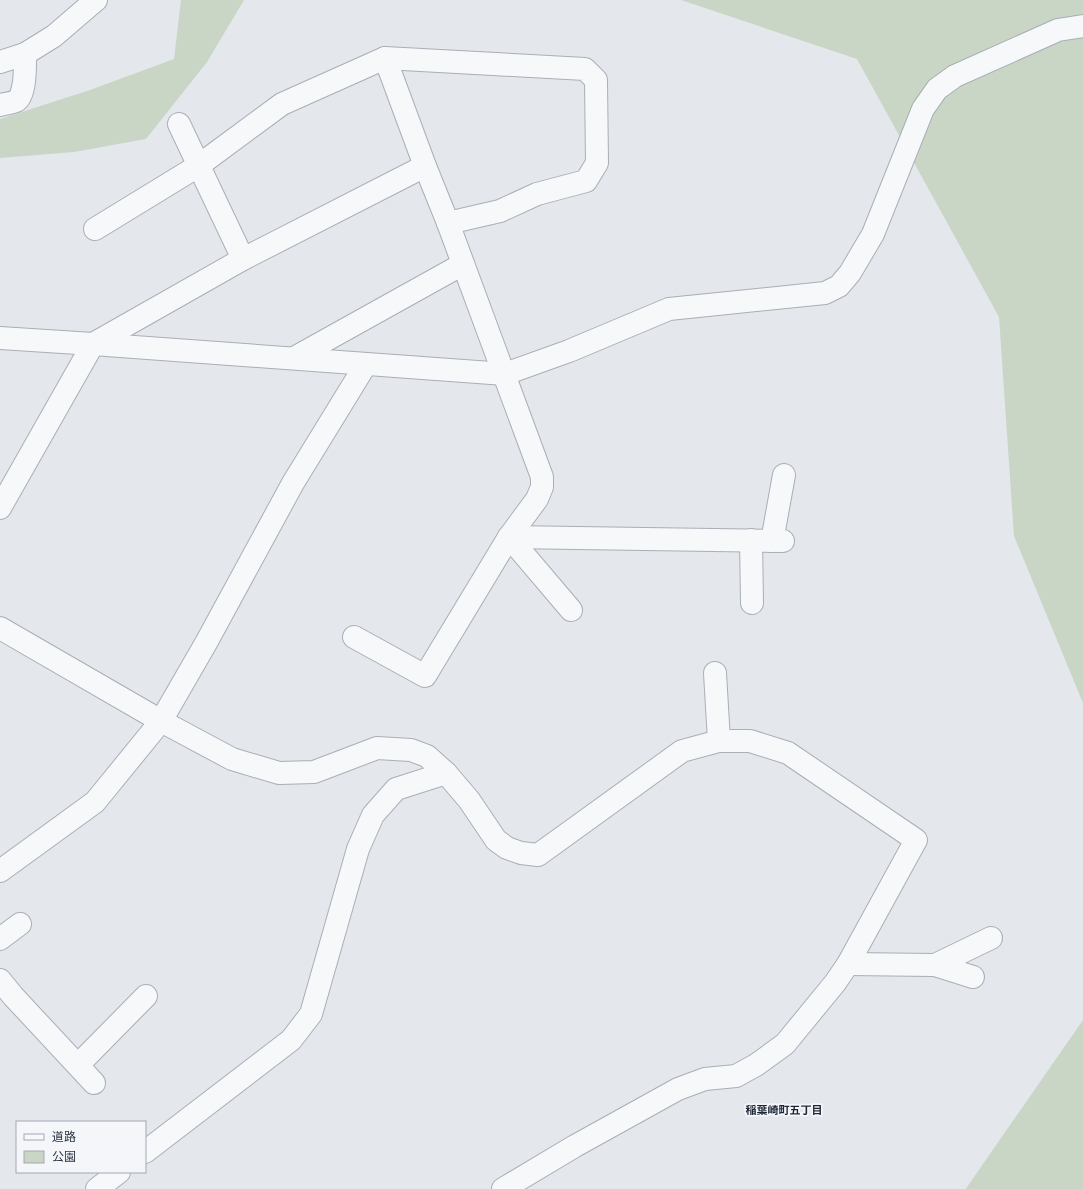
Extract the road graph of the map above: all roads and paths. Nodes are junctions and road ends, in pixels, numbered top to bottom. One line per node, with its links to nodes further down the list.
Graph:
1 (96, 0): 3 (street)
2 (1083, 26): 18 (street)
3 (25, 54): 5 (street); 6 (street)
4 (384, 58): 8 (street); 9 (street); 10 (street)
5 (0, 62)
6 (0, 105)
7 (179, 124): 8 (street)
8 (198, 166): 11 (street); 12 (street)
9 (424, 166): 10 (street); 12 (street)
10 (448, 223): 13 (street)
11 (95, 229)
12 (244, 259): 15 (street)
13 (464, 264): 16 (street); 18 (street)
14 (0, 338): 15 (street)
15 (93, 344): 16 (street); 20 (street)
16 (294, 358): 17 (street)
17 (366, 364): 18 (street); 28 (street)
18 (505, 374): 21 (street)
19 (784, 475): 22 (street)
20 (0, 508)
21 (509, 537): 22 (street); 24 (street); 26 (street)
22 (751, 540): 23 (street)
23 (752, 603)
24 (570, 610)
25 (0, 628): 28 (street)
26 (354, 636)
27 (715, 673): 29 (street)
28 (161, 721): 30 (street); 31 (street)
29 (719, 741): 30 (street); 35 (street)
30 (446, 772): 42 (street)
31 (0, 871)
32 (20, 924): 34 (street)
33 (991, 938): 36 (street)
34 (0, 939)
35 (848, 964): 36 (street); 45 (street)
36 (935, 965): 37 (street)
37 (973, 977)
38 (0, 980): 40 (street)
39 (146, 996): 40 (street)
40 (78, 1065): 41 (street)
41 (94, 1083)
42 (146, 1151)
43 (118, 1173): 44 (street)
44 (97, 1189)
45 (504, 1189)

